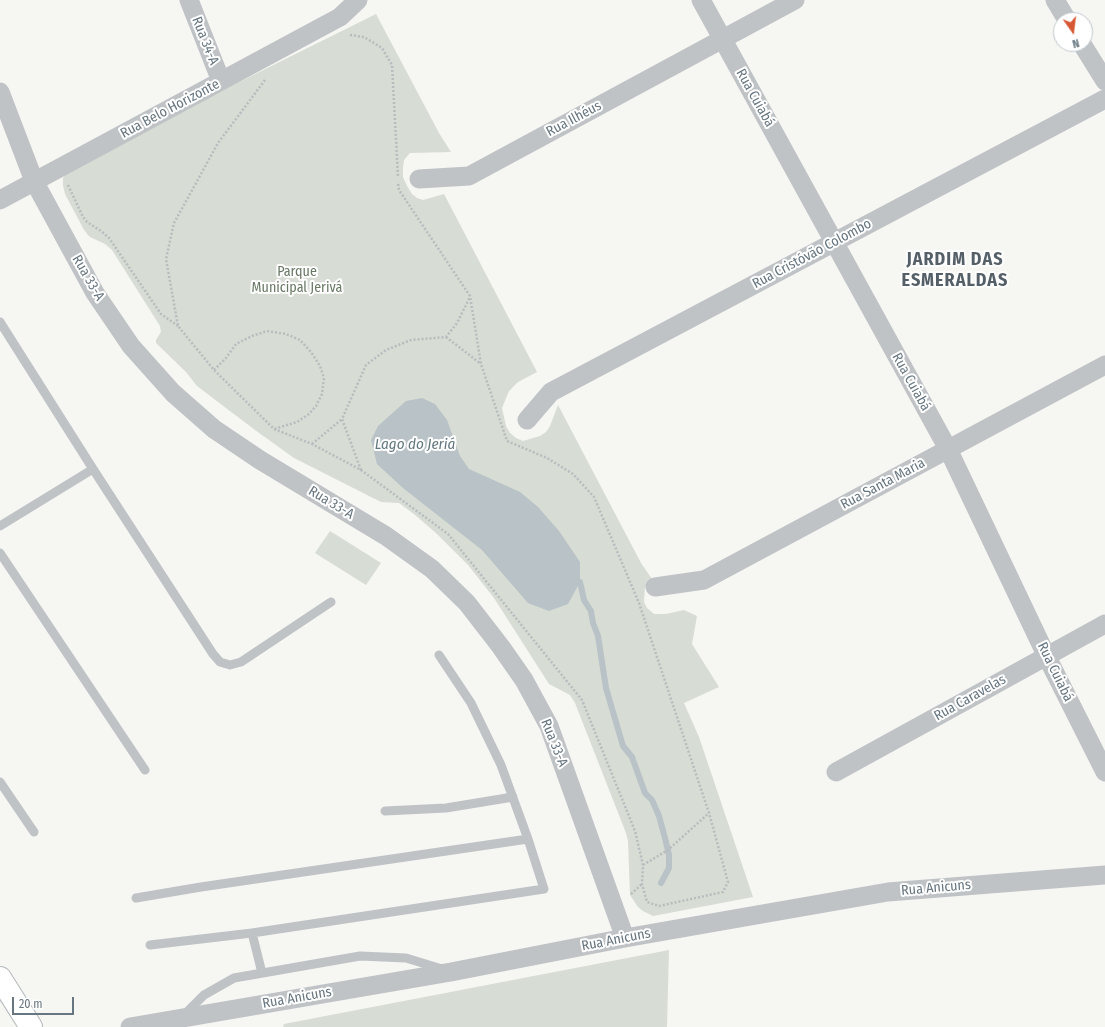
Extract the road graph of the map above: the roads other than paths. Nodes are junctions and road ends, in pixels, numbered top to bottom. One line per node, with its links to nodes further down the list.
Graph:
1 (189, 0): 9 (street, Rua 34-A)
2 (358, 0): 9 (street, Rua Belo Horizonte)
3 (701, 0): 7 (street, Rua Cuiabá)
4 (795, 0): 7 (street, Rua Ilhéus)
5 (1055, 0): 6 (street)
6 (1062, 12)
7 (722, 39): 13 (street, Rua Ilhéus); 16 (street, Rua Cuiabá)
8 (1087, 52): 10 (street)
9 (221, 81): 14 (street, Rua Belo Horizonte)
10 (1105, 81)
11 (0, 92): 14 (street, Rua 33-A)
12 (1105, 99): 16 (street, Rua Cristóvão Colombo)
13 (420, 179)
14 (34, 181): 15 (street, Rua Belo Horizonte); 40 (street, Rua 33-A)
15 (0, 200)
16 (834, 242): 19 (street, Rua Cristóvão Colombo); 20 (street, Rua Cuiabá)
17 (0, 322): 21 (lane)
18 (1105, 365): 20 (street, Rua Santa Maria)
19 (527, 420)
20 (948, 449): 24 (street, Rua Santa Maria); 28 (street, Rua Cuiabá)
21 (93, 468): 22 (lane); 25 (lane)
22 (0, 526)
23 (0, 553): 29 (lane)
24 (654, 587)
25 (331, 602)
26 (1105, 624): 28 (street, Rua Caravelas)
27 (439, 655): 33 (lane)
28 (1047, 656): 30 (street, Rua Caravelas); 31 (street, Rua Cuiabá)
29 (145, 770)
30 (836, 772)
31 (1105, 772)
32 (0, 782): 35 (lane)
33 (513, 797): 34 (lane); 36 (lane)
34 (385, 811)
35 (34, 832)
36 (528, 839): 38 (lane); 39 (lane)
37 (1105, 875): 40 (street, Rua Anicuns)
38 (136, 898)
39 (252, 933): 41 (lane); 43 (lane)
40 (625, 938): 42 (street, Rua Anicuns)
41 (150, 945)
42 (450, 972): 43 (lane); 45 (street, Rua Anicuns)
43 (262, 973): 45 (lane)
44 (0, 978): 46 (main road)
45 (180, 1018): 47 (street, Rua Anicuns)
46 (31, 1027)
47 (130, 1027)

